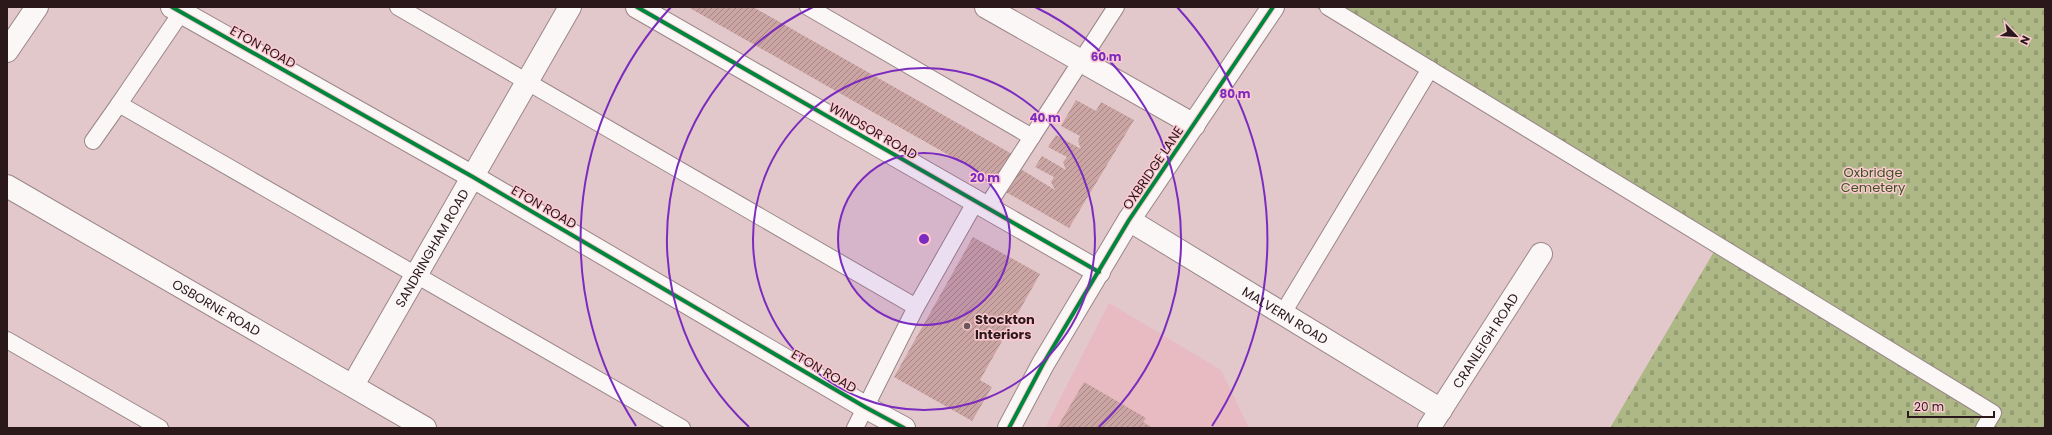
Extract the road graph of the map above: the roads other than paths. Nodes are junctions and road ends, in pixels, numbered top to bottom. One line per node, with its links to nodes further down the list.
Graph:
1 (37, 7): 11 (street)
2 (398, 7): 14 (lane)
3 (570, 7): 14 (street, SANDRINGHAM ROAD)
4 (637, 7): 21 (street, WINDSOR ROAD)
5 (808, 7): 17 (lane)
6 (986, 7): 12 (street)
7 (1116, 7): 12 (lane)
8 (1273, 7): 16 (street, OXBRIDGE LANE)
9 (1328, 7): 13 (lane)
10 (179, 9): 15 (lane); 19 (street, ETON ROAD)
11 (7, 51)
12 (1082, 61): 16 (street); 17 (lane)
13 (1430, 69): 27 (lane); 39 (lane)
14 (528, 83): 19 (street, SANDRINGHAM ROAD); 26 (lane)
15 (119, 104): 18 (lane); 25 (lane)
16 (1194, 125): 22 (street, OXBRIDGE LANE)
17 (1032, 137): 21 (lane)
18 (93, 141)
19 (473, 177): 25 (street, SANDRINGHAM ROAD); 30 (street, ETON ROAD)
20 (7, 186): 29 (street, OSBORNE ROAD)
21 (981, 204): 24 (street, WINDSOR ROAD); 26 (lane)
22 (1129, 220): 24 (street, OXBRIDGE LANE); 27 (street, MALVERN ROAD)
23 (1541, 254): 31 (street, CRANLEIGH ROAD)
24 (1099, 272): 37 (street, OXBRIDGE LANE)
25 (416, 276): 29 (street, SANDRINGHAM ROAD); 34 (lane)
26 (916, 307): 30 (lane)
27 (1283, 313): 31 (street, MALVERN ROAD)
28 (7, 340): 32 (lane)
29 (353, 385): 33 (street, OSBORNE ROAD)
30 (865, 407): 35 (lane); 36 (street, ETON ROAD)
31 (1441, 410): 38 (street, CRANLEIGH ROAD)
32 (160, 428)
33 (425, 428)
34 (682, 428)
35 (855, 428)
36 (904, 428)
37 (1009, 428)
38 (1429, 428)
39 (1984, 428)

